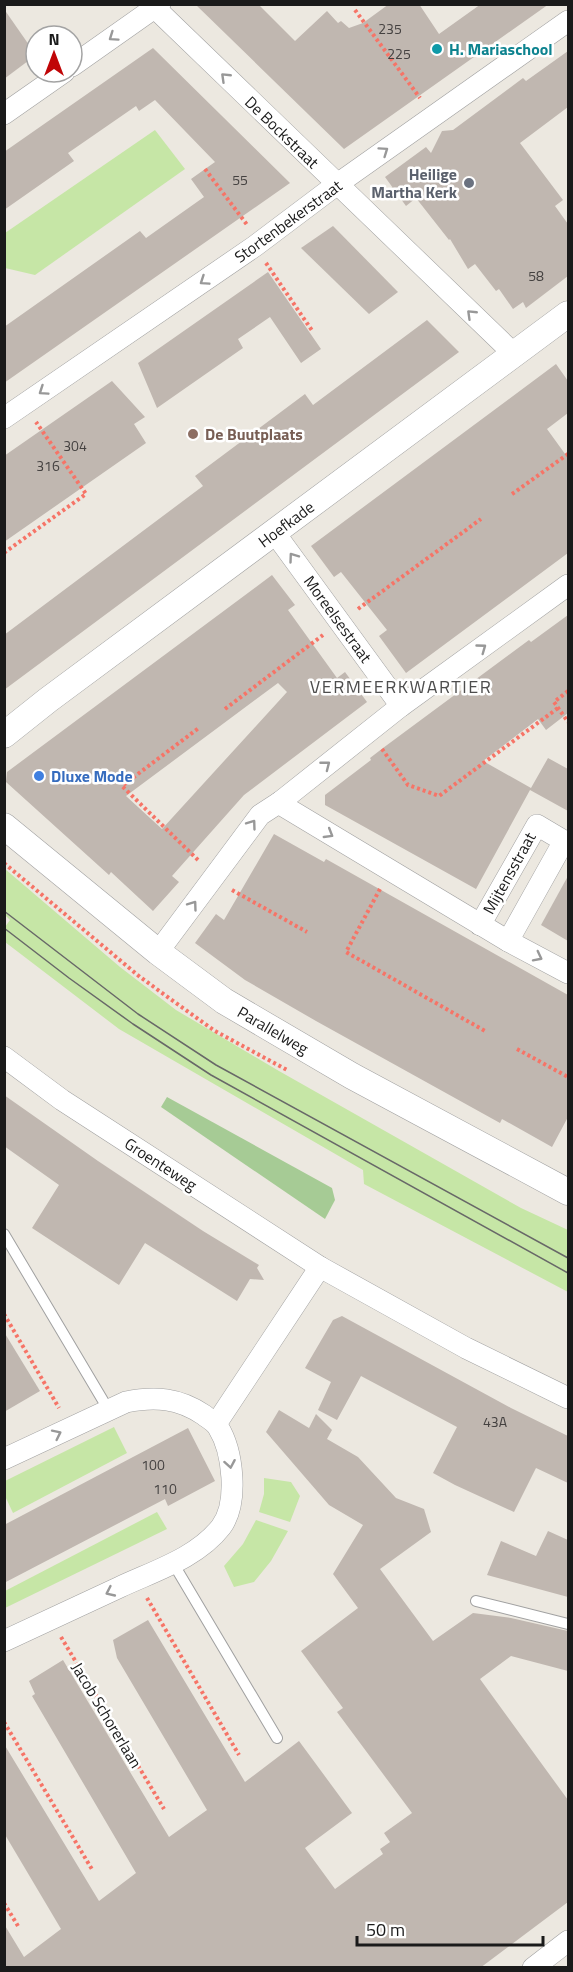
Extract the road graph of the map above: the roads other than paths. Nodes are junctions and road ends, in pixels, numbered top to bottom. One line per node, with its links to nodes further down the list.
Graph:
1 (157, 6): 3 (street, one-way to 3); 6 (street, De Bockstraat, one-way to 1)
2 (568, 21): 6 (street, Stortenbekerstraat, one-way to 2)
3 (84, 58)
4 (47, 84): 5 (street)
5 (4, 114)
6 (336, 185): 8 (street, De Bockstraat, one-way to 6); 9 (street, Stortenbekerstraat, one-way to 9)
7 (567, 318): 8 (street, Hoefkade)
8 (514, 354): 10 (street, Hoefkade)
9 (4, 418)
10 (274, 532): 12 (street, Moreelsestraat, one-way to 10); 13 (street, Hoefkade)
11 (568, 585): 12 (street, one-way to 11)
12 (401, 706): 14 (street, one-way to 12)
13 (4, 735)
14 (280, 802): 16 (street, Mijtensstraat, one-way to 16); 18 (street, one-way to 14)
15 (4, 826): 18 (street, Parallelweg)
16 (480, 925): 17 (street, Mijtensstraat); 17 (street, Mijtensstraat)
17 (507, 941): 19 (street, Mijtensstraat, one-way to 19)
18 (158, 952): 21 (street, Parallelweg)
19 (568, 973)
20 (4, 1057): 23 (street, Groenteweg)
21 (566, 1185)
22 (4, 1234): 25 (lane)
23 (320, 1268): 24 (street, Groenteweg); 26 (street)
24 (568, 1398)
25 (108, 1409): 26 (street); 27 (street, one-way to 25)
26 (216, 1424): 28 (street, one-way to 28)
27 (4, 1460)
28 (172, 1563): 31 (street, one-way to 31); 32 (lane)
29 (476, 1601): 30 (lane)
30 (568, 1624)
31 (4, 1641)
32 (277, 1738)
33 (568, 1941): 34 (street)
34 (533, 1968)

